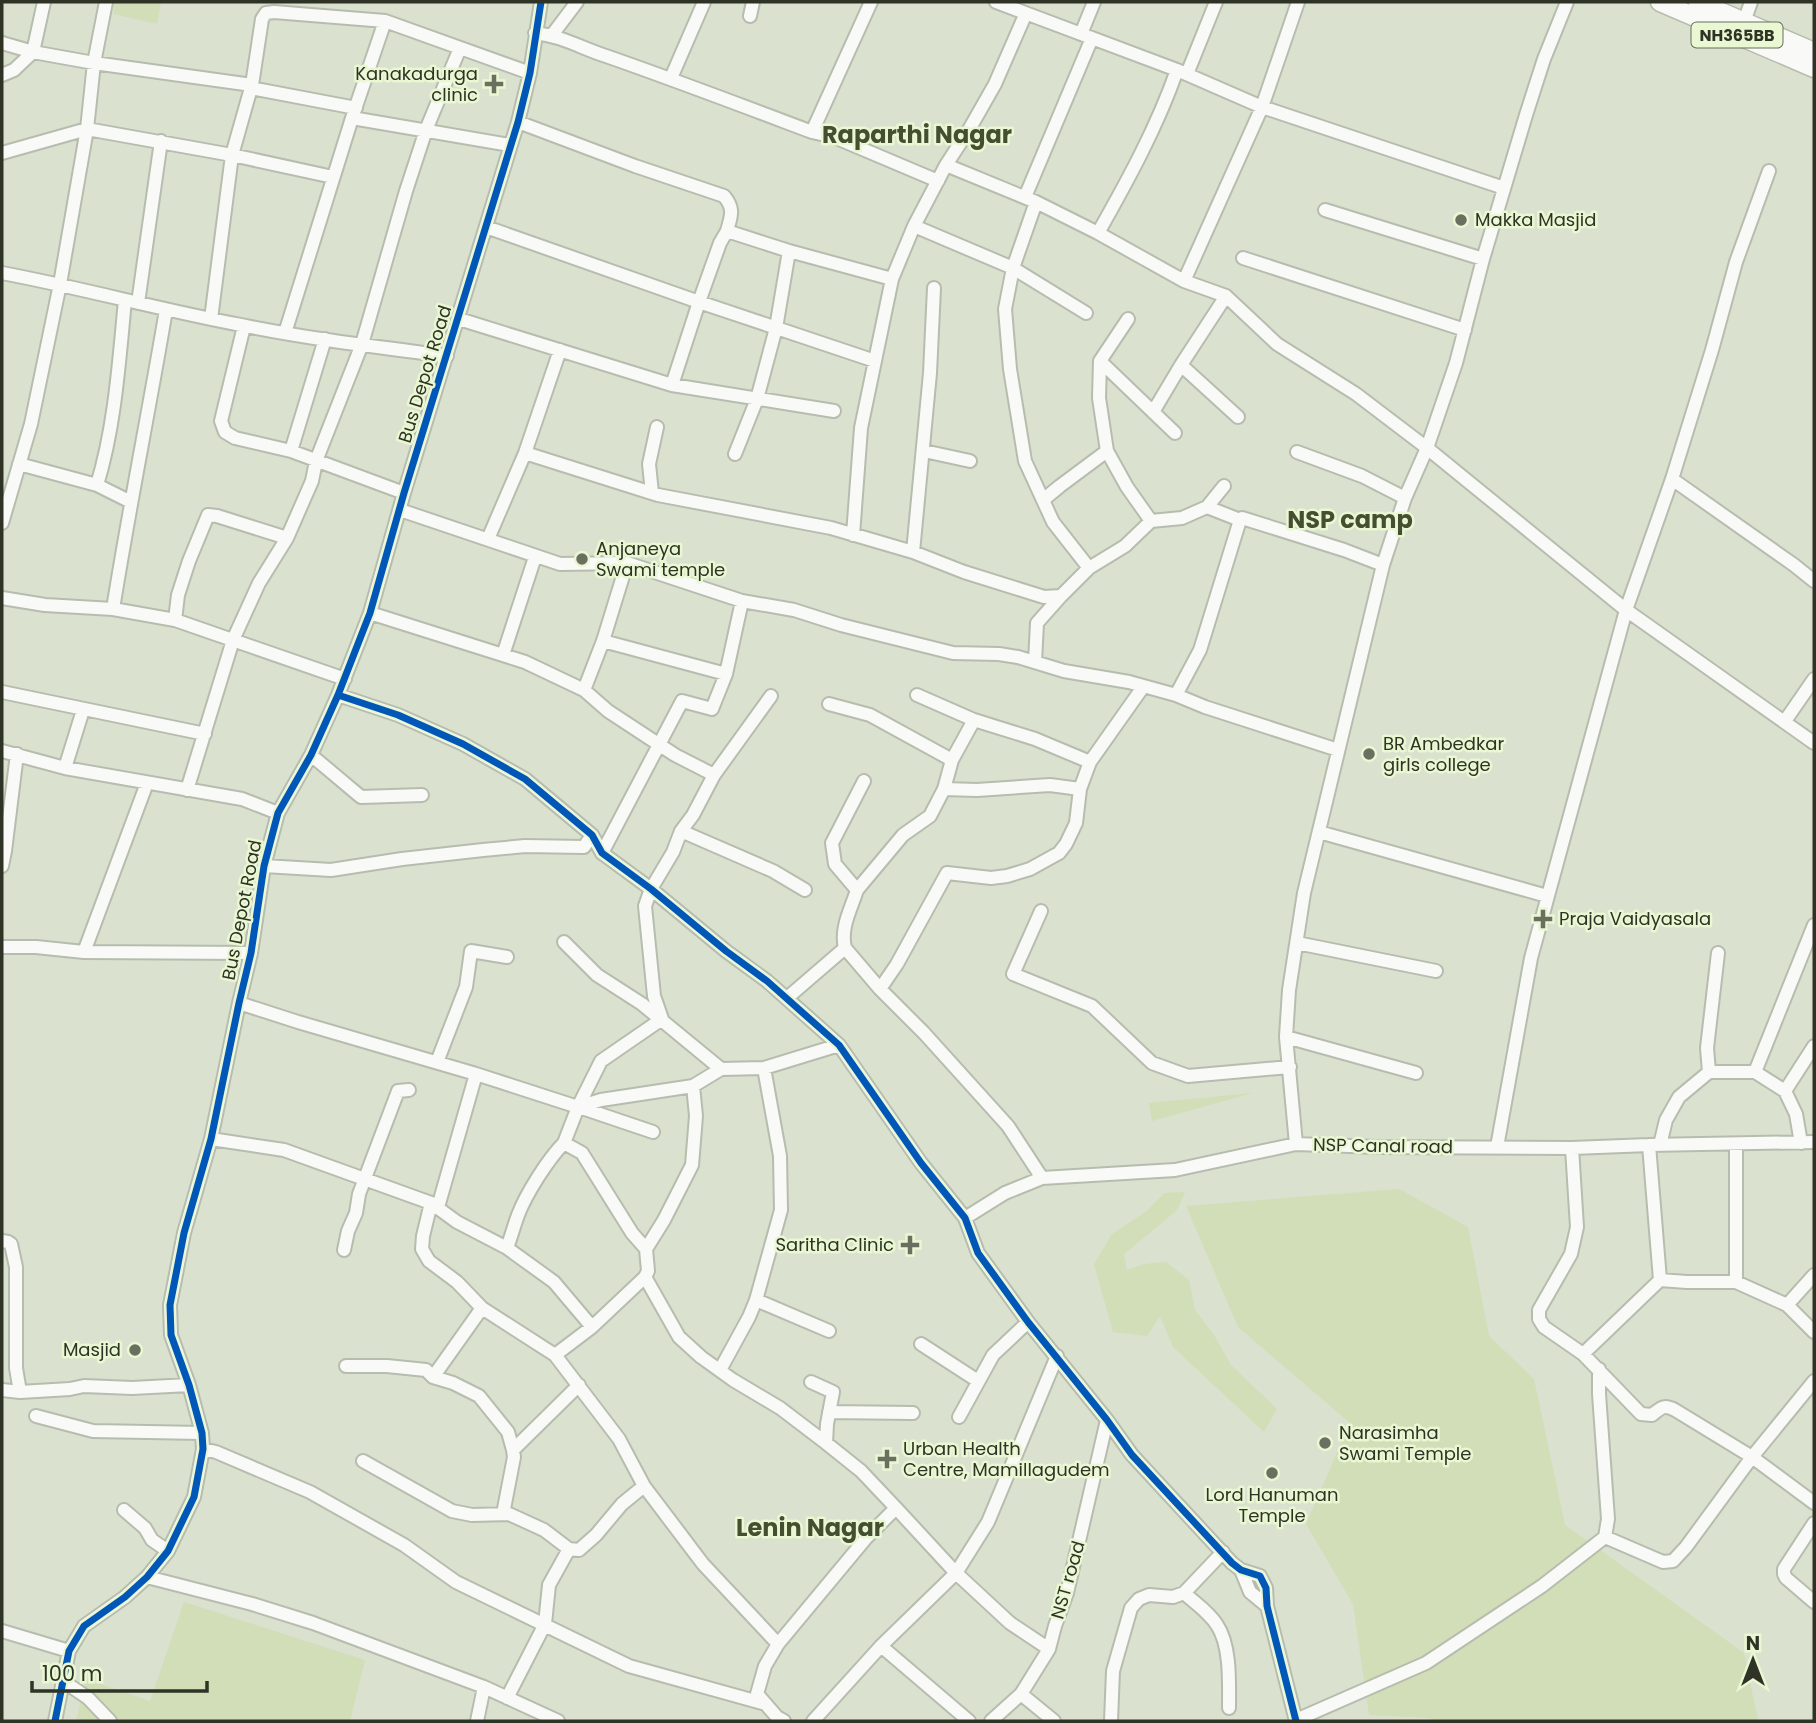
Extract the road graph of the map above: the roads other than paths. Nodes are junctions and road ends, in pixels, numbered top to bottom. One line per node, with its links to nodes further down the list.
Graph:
1 (44, 2): 25 (street)
2 (106, 2): 27 (street)
3 (541, 2): 20 (street, Bus Depot Road)
4 (577, 2): 21 (street)
5 (704, 2): 32 (street)
6 (753, 2): 17 (street)
7 (871, 2): 39 (street)
8 (996, 2): 16 (street)
9 (1094, 2): 22 (street)
10 (1216, 2): 29 (street)
11 (1298, 2): 34 (street)
12 (1567, 2): 48 (street)
13 (1660, 2): 28 (highway, NH365BB)
14 (1698, 2): 19 (highway, NH365BB)
15 (1751, 2): 19 (street)
16 (1026, 13): 22 (street); 44 (street)
17 (750, 16)
18 (385, 21): 24 (street); 33 (street); 35 (street)
19 (1744, 22): 26 (highway, NH365BB)
20 (535, 33): 21 (street); 30 (street, Bus Depot Road)
21 (552, 35): 32 (street)
22 (1087, 36): 29 (street); 49 (street)
23 (2, 43): 25 (street)
24 (460, 48): 30 (street); 38 (street)
25 (33, 52): 27 (street); 31 (street)
26 (1814, 52)
27 (94, 62): 33 (street); 37 (street)
28 (1814, 68)
29 (1182, 72): 34 (street); 54 (street)
30 (530, 73): 36 (street, Bus Depot Road)
31 (2, 75)
32 (671, 78): 39 (street)
33 (251, 86): 35 (street); 43 (street)
34 (1262, 107): 48 (street); 61 (street)
35 (354, 113): 38 (street); 46 (street)
36 (518, 122): 41 (street, Bus Depot Road); 53 (street)
37 (87, 128): 40 (street); 42 (street); 62 (street)
38 (426, 130): 41 (street); 77 (street)
39 (812, 132): 47 (street)
40 (161, 141): 43 (street); 65 (street)
41 (510, 145): 52 (street, Bus Depot Road)
42 (2, 153)
43 (232, 155): 46 (street); 70 (street)
44 (946, 165): 47 (street); 49 (street)
45 (1769, 172): 100 (street)
46 (333, 177): 75 (street)
47 (938, 181): 51 (street)
48 (1504, 188): 57 (street)
49 (1031, 200): 54 (street); 58 (street)
50 (1325, 210): 57 (street)
51 (914, 226): 58 (street); 60 (street)
52 (486, 227): 66 (street); 71 (street, Bus Depot Road)
53 (727, 231): 55 (street); 66 (street)
54 (1098, 233): 61 (street)
55 (789, 251): 60 (street); 73 (street)
56 (1243, 258): 74 (street)
57 (1483, 259): 74 (street)
58 (1013, 268): 68 (street); 106 (street)
59 (2, 273): 62 (street)
60 (892, 279): 80 (street)
61 (1184, 281): 64 (street)
62 (60, 284): 65 (street); 99 (street)
63 (934, 288): 92 (street)
64 (1226, 296): 82 (street); 90 (street)
65 (131, 302): 67 (street); 101 (street)
66 (699, 302): 73 (street); 83 (street)
67 (166, 310): 70 (street); 107 (street)
68 (1086, 313)
69 (1128, 318): 81 (street)
70 (211, 319): 72 (street)
71 (458, 319): 78 (street); 79 (street, Bus Depot Road)
72 (244, 326): 75 (street); 91 (street)
73 (776, 328): 80 (street); 84 (street)
74 (1465, 330): 90 (street)
75 (285, 333): 76 (street)
76 (325, 339): 77 (street); 91 (street)
77 (362, 345): 79 (street); 97 (street)
78 (560, 350): 83 (street); 94 (street)
79 (447, 356): 103 (street, Bus Depot Road)
80 (875, 361): 113 (street)
81 (1100, 361): 86 (street); 93 (street)
82 (1181, 365): 86 (street); 87 (street)
83 (672, 385): 84 (street)
84 (757, 399): 85 (street); 96 (street)
85 (834, 411)
86 (1153, 412): 89 (street)
87 (1238, 417)
88 (657, 426): 104 (street)
89 (1175, 433)
90 (1427, 448): 105 (street); 126 (street)
91 (291, 451): 97 (street)
92 (924, 451): 98 (street); 116 (street)
93 (1107, 451): 106 (street); 111 (street)
94 (526, 453): 104 (street); 115 (street)
95 (1297, 453): 105 (street)
96 (735, 454)
97 (316, 461): 103 (street); 114 (street)
98 (970, 461)
99 (19, 464): 101 (street); 112 (street)
100 (1672, 479): 121 (street); 126 (street)
101 (97, 485): 107 (street)
102 (1224, 486): 108 (street)
103 (404, 492): 109 (street, Bus Depot Road)
104 (652, 493): 113 (street)
105 (1405, 498): 119 (street)
106 (1043, 500): 120 (street)
107 (131, 502): 125 (street)
108 (1207, 507): 110 (street); 111 (street)
109 (400, 510): 115 (street); 127 (street, Bus Depot Road)
110 (1240, 520): 119 (street); 141 (street)
111 (1151, 521): 120 (street)
112 (2, 523)
113 (853, 536): 116 (street)
114 (287, 538): 128 (street); 129 (street)
115 (488, 539): 117 (street)
116 (913, 552): 122 (street)
117 (535, 557): 118 (street); 131 (street)
118 (627, 563): 124 (street); 130 (street)
119 (1383, 565): 151 (street)
120 (1088, 568): 122 (street)
121 (1814, 581)
122 (1061, 596): 132 (street)
123 (2, 598): 125 (street)
124 (743, 601): 132 (street); 133 (street)
125 (113, 609): 128 (street)
126 (1626, 610): 146 (street); 175 (street)
127 (370, 614): 131 (street); 134 (street, Bus Depot Road)
128 (175, 620): 129 (street)
129 (233, 640): 134 (street); 147 (street)
130 (603, 641): 133 (street); 137 (street)
131 (503, 654): 137 (street)
132 (1035, 662): 136 (street)
133 (726, 674): 148 (street)
134 (345, 679): 139 (street, Bus Depot Road)
135 (1814, 679): 146 (street)
136 (1143, 687): 141 (street); 155 (street)
137 (584, 690): 148 (street)
138 (2, 692): 144 (street)
139 (338, 695): 153 (street, Bus Depot Road); 167 (street)
140 (917, 695): 145 (street)
141 (1176, 695): 151 (street)
142 (771, 696): 157 (street)
143 (830, 704): 154 (street)
144 (83, 710): 147 (street); 156 (street)
145 (974, 720): 154 (street); 155 (street)
146 (1785, 722): 149 (street)
147 (205, 734): 162 (street)
148 (659, 743): 157 (street); 169 (street)
149 (1814, 743)
150 (2, 751): 152 (street)
151 (1338, 751): 166 (street)
152 (17, 754): 156 (street); 168 (street)
153 (311, 755): 163 (street); 164 (street, Bus Depot Road)
154 (952, 760): 160 (street)
155 (1090, 762): 161 (street)
156 (65, 768): 159 (street)
157 (714, 775): 165 (street)
158 (863, 781): 174 (street)
159 (146, 783): 162 (street); 182 (street)
160 (944, 789): 161 (street); 174 (street)
161 (1080, 789): 187 (street)
162 (187, 790): 164 (street)
163 (422, 795)
164 (278, 813): 171 (street, Bus Depot Road)
165 (681, 831): 172 (street); 173 (street)
166 (1319, 832): 175 (street); 179 (street)
167 (592, 835): 169 (street); 171 (street)
168 (4, 850): 170 (street)
169 (601, 853): 172 (street)
170 (2, 866)
171 (264, 866): 183 (street, Bus Depot Road)
172 (651, 889): 188 (street); 190 (street)
173 (805, 890)
174 (857, 890): 181 (street)
175 (1547, 896): 213 (street)
176 (1041, 911): 195 (street)
177 (1814, 925): 198 (street)
178 (564, 942): 190 (street)
179 (1297, 943): 186 (street); 191 (street)
180 (2, 947): 182 (street)
181 (845, 948): 187 (street); 188 (street)
182 (84, 952): 183 (street)
183 (251, 953): 189 (street, Bus Depot Road)
184 (1718, 953): 200 (street)
185 (507, 957): 194 (street)
186 (1436, 971)
187 (880, 989): 216 (street)
188 (787, 998): 192 (street)
189 (239, 1003): 194 (street); 207 (street, Bus Depot Road)
190 (662, 1020): 197 (street); 205 (street)
191 (1286, 1037): 195 (street); 199 (street)
192 (839, 1045): 196 (street); 218 (street)
193 (1814, 1046): 204 (street)
194 (437, 1062): 201 (street)
195 (1290, 1067): 210 (street)
196 (764, 1068): 197 (street); 227 (street)
197 (720, 1069): 202 (street)
198 (1755, 1072): 200 (street); 204 (street)
199 (1416, 1073)
200 (1709, 1073): 212 (street)
201 (476, 1074): 205 (street); 217 (street)
202 (693, 1086): 205 (street); 221 (street)
203 (409, 1090): 215 (street)
204 (1785, 1091): 208 (street)
205 (579, 1107): 206 (street); 209 (street)
206 (653, 1132)
207 (211, 1139): 215 (street); 245 (street, Bus Depot Road)
208 (1808, 1142): 211 (street, NSP Canal road)
209 (564, 1143): 220 (street); 221 (street)
210 (1296, 1144): 213 (street, NSP Canal road); 216 (street, NSP Canal road)
211 (1736, 1144): 212 (street, NSP Canal road); 226 (street)
212 (1654, 1145): 214 (street, NSP Canal road); 225 (street)
213 (1497, 1147): 214 (street, NSP Canal road)
214 (1572, 1148): 235 (street)
215 (365, 1178): 217 (street); 222 (street)
216 (1042, 1178): 218 (street, NSP Canal road)
217 (434, 1205): 220 (street); 229 (street)
218 (965, 1218): 230 (street)
219 (2, 1241): 248 (street)
220 (507, 1248): 231 (street)
221 (646, 1249): 224 (street)
222 (344, 1250)
223 (1814, 1275): 228 (street)
224 (645, 1277): 231 (street); 240 (street)
225 (1660, 1280): 226 (street); 235 (street)
226 (1736, 1282): 228 (street)
227 (756, 1300): 232 (street); 240 (street)
228 (1787, 1306): 233 (street)
229 (482, 1308): 236 (street); 241 (street)
230 (1028, 1322): 237 (street); 242 (street)
231 (592, 1327): 236 (street)
232 (830, 1331)
233 (1814, 1332)
234 (921, 1344): 242 (street)
235 (1583, 1354): 239 (street)
236 (555, 1355): 246 (street)
237 (1057, 1356): 253 (street); 270 (street)
238 (346, 1366): 241 (street)
239 (1599, 1368): 258 (street); 266 (street)
240 (720, 1370): 255 (street)
241 (433, 1377): 257 (street)
242 (978, 1381): 252 (street)
243 (1814, 1381): 258 (street)
244 (811, 1382): 249 (street)
245 (189, 1385): 248 (street); 254 (street, Bus Depot Road)
246 (579, 1385): 257 (street); 260 (street)
247 (2, 1390): 248 (street)
248 (20, 1392)
249 (829, 1412): 250 (street); 255 (street)
250 (913, 1413)
251 (36, 1416): 254 (street)
252 (959, 1417)
253 (1107, 1420): 269 (street); 278 (street, NST road)
254 (202, 1433): 256 (street, Bus Depot Road)
255 (826, 1443): 262 (street)
256 (203, 1449): 268 (street, Bus Depot Road); 274 (street)
257 (513, 1450): 264 (street)
258 (1752, 1457): 261 (street); 266 (street)
259 (363, 1461): 264 (street)
260 (644, 1486): 267 (street); 276 (street)
261 (1814, 1503)
262 (896, 1507): 270 (street); 276 (street)
263 (124, 1510): 268 (street)
264 (503, 1514): 267 (street)
265 (1814, 1523): 273 (street)
266 (1605, 1537): 296 (street)
267 (569, 1549): 274 (street)
268 (168, 1551): 271 (street, Bus Depot Road)
269 (1223, 1552): 272 (street); 296 (street)
270 (956, 1573): 277 (street); 278 (street)
271 (147, 1577): 279 (street, Bus Depot Road); 281 (street)
272 (1184, 1593): 285 (street); 295 (street)
273 (1814, 1602)
274 (545, 1624): 283 (street); 284 (street)
275 (2, 1631): 279 (street)
276 (778, 1644): 284 (street)
277 (881, 1646): 291 (street); 292 (street)
278 (1049, 1649): 282 (street, NST road)
279 (69, 1651): 280 (street, Bus Depot Road)
280 (63, 1681): 286 (street, Bus Depot Road); 287 (street)
281 (484, 1687): 283 (street); 288 (street)
282 (1021, 1694): 293 (street, NST road); 294 (street)
283 (507, 1698): 289 (street)
284 (766, 1704): 290 (street)
285 (1228, 1708)
286 (55, 1721)
287 (110, 1721)
288 (477, 1721)
289 (558, 1721)
290 (784, 1721)
291 (813, 1721)
292 (969, 1721)
293 (992, 1721)
294 (1054, 1721)
295 (1111, 1721)
296 (1296, 1721)

